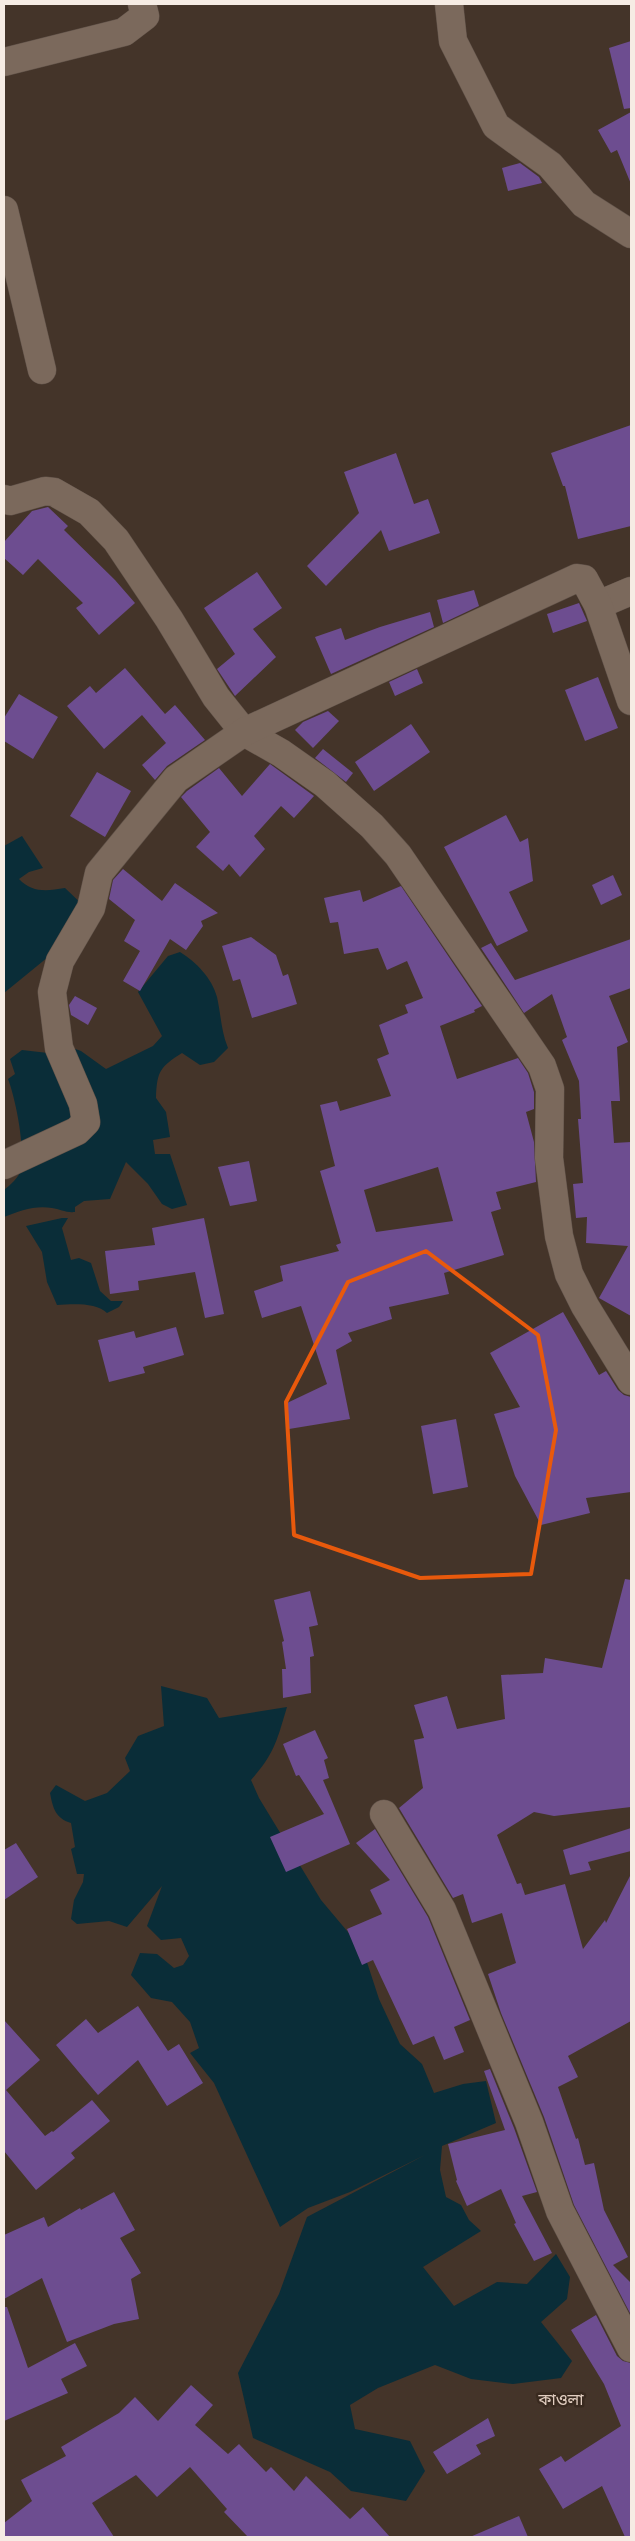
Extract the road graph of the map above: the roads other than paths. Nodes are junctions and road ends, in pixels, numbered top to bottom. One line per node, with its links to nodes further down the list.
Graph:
1 (142, 4): 3 (street)
2 (449, 4): 5 (street)
3 (4, 62)
4 (4, 210): 6 (street)
5 (631, 234)
6 (42, 370)
7 (4, 499): 11 (street)
8 (631, 591): 9 (street)
9 (598, 605): 10 (street); 11 (street)
10 (631, 701)
11 (244, 732): 12 (street); 13 (street)
12 (4, 1166)
13 (631, 1381)
14 (384, 1814): 15 (street)
15 (631, 2348)

